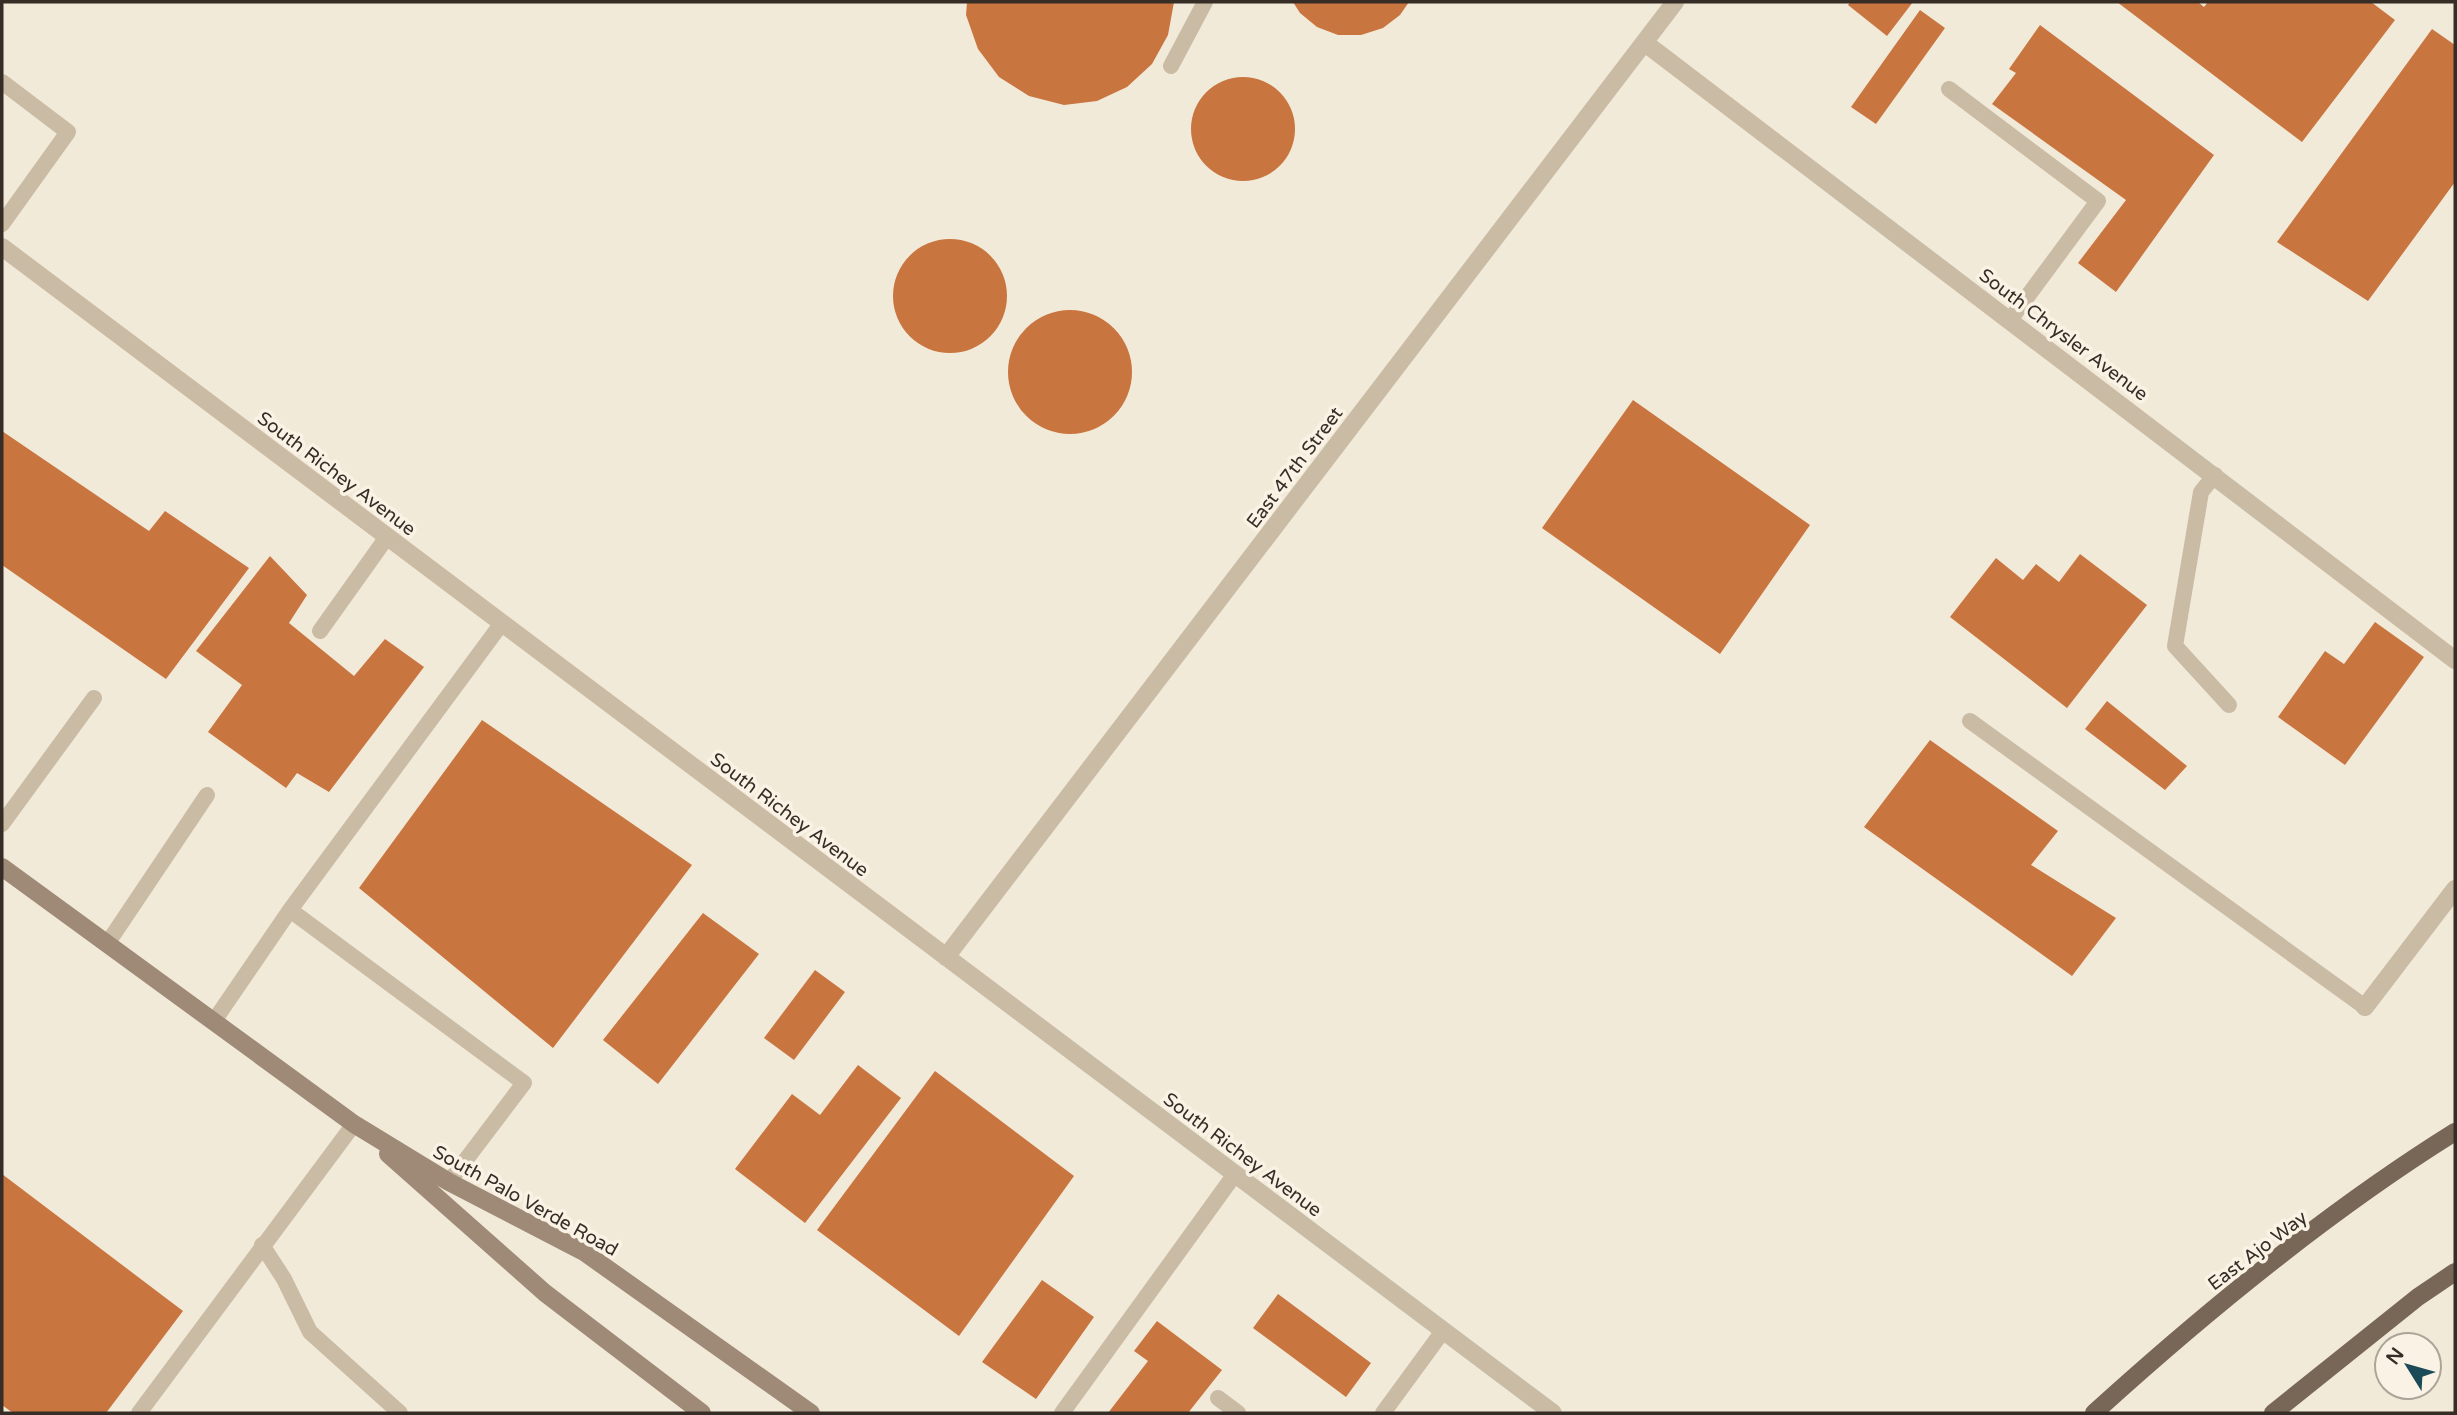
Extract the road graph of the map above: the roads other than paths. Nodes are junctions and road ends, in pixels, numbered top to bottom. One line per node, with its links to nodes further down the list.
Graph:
1 (1205, 2): 4 (lane)
2 (1675, 2): 3 (street, East 47th Street)
3 (1645, 43): 9 (street, South Chrysler Avenue); 24 (street, East 47th Street)
4 (1171, 66)
5 (2, 82): 7 (lane)
6 (1949, 89): 9 (lane)
7 (2, 224)
8 (2, 247): 11 (street, South Richey Avenue)
9 (2010, 320): 10 (street, South Chrysler Avenue)
10 (2214, 475): 14 (street, South Chrysler Avenue); 16 (lane)
11 (387, 537): 12 (street, South Richey Avenue); 13 (lane)
12 (502, 623): 22 (lane); 24 (street, South Richey Avenue)
13 (320, 631)
14 (2455, 660)
15 (94, 698): 19 (lane)
16 (2229, 705)
17 (1970, 721): 25 (lane)
18 (207, 795): 23 (lane)
19 (2, 824)
20 (2, 867): 23 (main road, South Palo Verde Road)
21 (2455, 889): 25 (street)
22 (290, 910): 26 (lane); 30 (lane)
23 (107, 944): 26 (main road, South Palo Verde Road)
24 (946, 957): 29 (street, South Richey Avenue)
25 (2365, 1007)
26 (214, 1021): 27 (main road, South Palo Verde Road)
27 (354, 1124): 30 (main road, South Palo Verde Road); 31 (lane); 37 (main road, South Palo Verde Road)
28 (2455, 1132): 43 (main road, East Ajo Way)
29 (1234, 1174): 33 (street, South Richey Avenue); 39 (lane)
30 (449, 1182): 38 (main road, South Palo Verde Road)
31 (262, 1245): 35 (lane); 36 (lane)
32 (2455, 1272): 44 (main road)
33 (1443, 1331): 41 (lane); 42 (street, South Richey Avenue)
34 (1218, 1398): 40 (lane)
35 (139, 1413)
36 (400, 1413)
37 (702, 1413)
38 (811, 1413)
39 (1062, 1413)
40 (1238, 1413)
41 (1382, 1413)
42 (1553, 1413)
43 (2094, 1413)
44 (2273, 1413)

